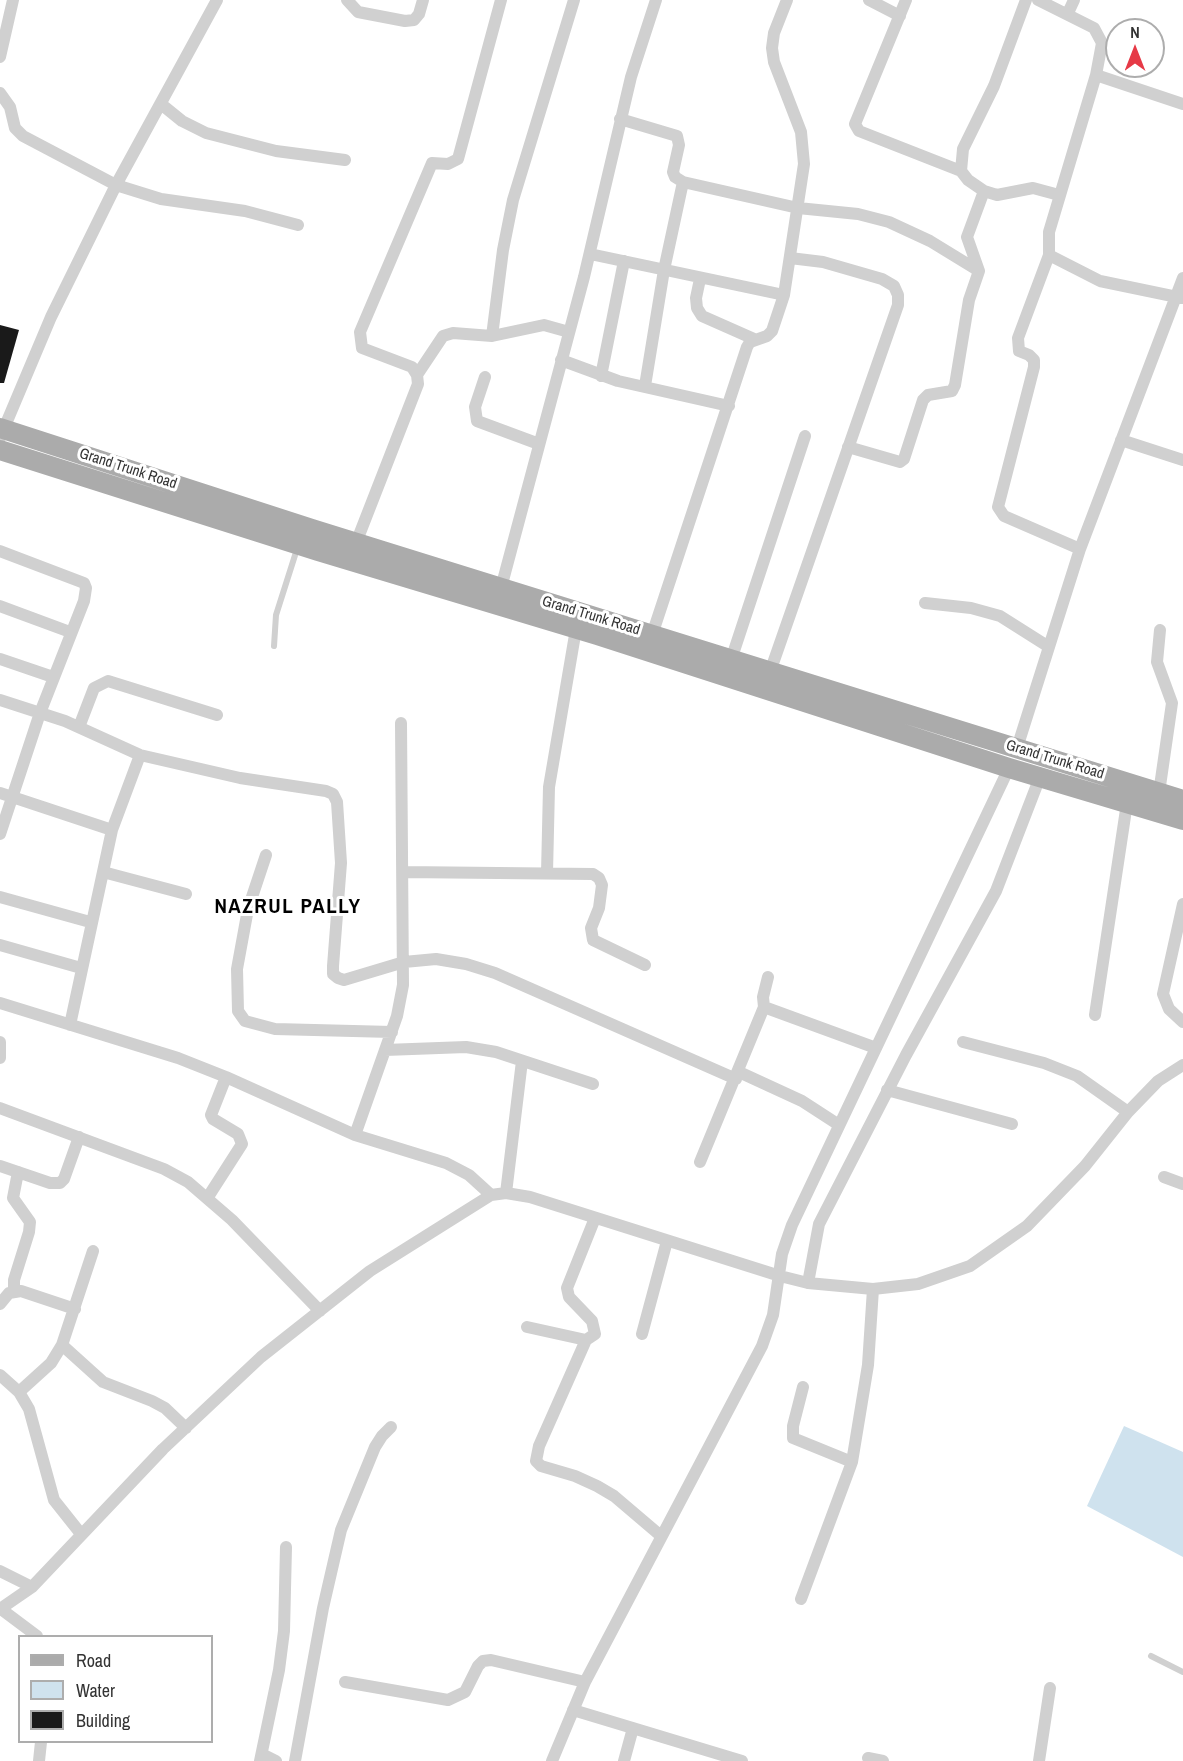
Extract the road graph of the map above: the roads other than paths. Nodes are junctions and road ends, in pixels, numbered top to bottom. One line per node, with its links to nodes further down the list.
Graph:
1 (13, 0): 16 (street)
2 (218, 0): 19 (street)
3 (347, 0): 4 (street)
4 (423, 0)
5 (501, 0): 44 (street)
6 (574, 0): 41 (street)
7 (655, 0): 21 (street)
8 (787, 0): 28 (street)
9 (869, 0): 15 (street)
10 (906, 0): 15 (street)
11 (1026, 0): 23 (street)
12 (1038, 0): 14 (street)
13 (1074, 0): 14 (street)
14 (1068, 13): 17 (street)
15 (900, 16): 23 (street)
16 (0, 57)
17 (1096, 75): 20 (street); 27 (street)
18 (0, 93): 25 (street)
19 (161, 104): 22 (street); 25 (street)
20 (1183, 104)
21 (620, 119): 24 (street); 30 (street)
22 (345, 160)
23 (961, 171): 26 (street)
24 (683, 182): 28 (street); 34 (street)
25 (116, 184): 29 (street); 49 (street)
26 (984, 191): 27 (street); 35 (street)
27 (1059, 195): 31 (street)
28 (798, 208): 32 (street); 35 (street)
29 (298, 225)
30 (590, 254): 33 (street); 40 (street)
31 (1049, 255): 39 (street); 58 (street)
32 (790, 258): 38 (street); 53 (street)
33 (624, 261): 34 (street); 45 (street)
34 (664, 270): 37 (street); 47 (street)
35 (979, 271): 53 (street)
36 (1183, 278): 39 (street)
37 (700, 279): 38 (street); 42 (street)
38 (784, 295): 42 (street)
39 (1179, 297): 51 (street)
40 (569, 332): 41 (street); 43 (street)
41 (492, 336): 44 (street)
42 (754, 339): 48 (street)
43 (561, 360): 45 (street); 52 (street)
44 (417, 375): 56 (street)
45 (601, 376): 47 (street)
46 (484, 377): 52 (street)
47 (645, 386): 48 (street)
48 (729, 406): 66 (street)
49 (1, 432): 56 (main road, Grand Trunk Road)
50 (805, 436): 70 (street)
51 (1121, 440): 55 (street); 58 (street)
52 (539, 444): 60 (street)
53 (848, 447): 71 (street)
54 (0, 450): 57 (main road, Grand Trunk Road)
55 (1183, 460)
56 (356, 543): 60 (main road, Grand Trunk Road)
57 (298, 545): 63 (main road, Grand Trunk Road); 67 (lane)
58 (1080, 549): 68 (street)
59 (0, 551): 65 (street)
60 (501, 588): 66 (main road, Grand Trunk Road)
61 (925, 603): 68 (street)
62 (0, 606): 65 (street)
63 (576, 629): 81 (main road, Grand Trunk Road); 94 (street)
64 (1160, 630): 74 (street)
65 (70, 632): 72 (street)
66 (652, 635): 70 (main road, Grand Trunk Road)
67 (274, 646)
68 (1049, 647): 79 (street)
69 (0, 659): 72 (street)
70 (731, 660): 71 (main road, Grand Trunk Road)
71 (770, 672): 79 (main road, Grand Trunk Road)
72 (53, 677): 75 (street)
73 (0, 700): 75 (street)
74 (1177, 704): 84 (street)
75 (40, 713): 78 (street); 85 (street)
76 (217, 715): 78 (street)
77 (401, 723): 93 (street)
78 (79, 727): 80 (street)
79 (1017, 748): 84 (main road, Grand Trunk Road)
80 (140, 755): 89 (street); 100 (street)
81 (1009, 768): 82 (main road, Grand Trunk Road); 112 (street)
82 (1040, 777): 87 (main road, Grand Trunk Road); 120 (street)
83 (0, 793): 85 (street)
84 (1159, 793): 86 (main road, Grand Trunk Road)
85 (13, 796): 89 (street); 90 (street)
86 (1183, 800)
87 (1127, 804): 88 (main road, Grand Trunk Road); 106 (street)
88 (1183, 820)
89 (112, 830): 92 (street)
90 (0, 834)
91 (266, 855): 109 (street)
92 (103, 872): 95 (street); 98 (street)
93 (403, 872): 94 (street); 100 (street)
94 (547, 873): 101 (street)
95 (186, 894)
96 (0, 897): 98 (street)
97 (1183, 904): 107 (street)
98 (90, 922): 102 (street)
99 (0, 945): 102 (street)
100 (404, 962): 109 (street); 117 (street)
101 (645, 965)
102 (81, 968): 108 (street)
103 (768, 977): 105 (street)
104 (0, 1003): 108 (street)
105 (764, 1007): 112 (street); 117 (street)
106 (1095, 1015)
107 (1183, 1022)
108 (70, 1025): 118 (street)
109 (392, 1032): 113 (street)
110 (0, 1042): 114 (street)
111 (963, 1042): 122 (street)
112 (876, 1048): 124 (street)
113 (385, 1050): 115 (street); 125 (street)
114 (0, 1058)
115 (522, 1061): 119 (street); 132 (street)
116 (1183, 1065): 122 (street)
117 (738, 1076): 124 (street); 127 (street)
118 (226, 1077): 125 (street); 134 (street)
119 (593, 1084)
120 (887, 1090): 123 (street); 139 (street)
121 (0, 1108): 126 (street)
122 (1128, 1112): 140 (street)
123 (1012, 1124)
124 (839, 1125): 138 (street)
125 (355, 1135): 133 (street)
126 (79, 1137): 129 (street); 134 (street)
127 (699, 1162)
128 (0, 1166): 129 (street)
129 (18, 1172): 141 (street)
130 (1164, 1177): 131 (street)
131 (1183, 1184)
132 (506, 1193): 133 (street); 135 (street)
133 (491, 1195): 144 (street)
134 (208, 1197): 144 (street)
135 (595, 1218): 136 (street); 147 (street)
136 (667, 1241): 138 (street); 146 (street)
137 (93, 1251): 143 (street)
138 (780, 1276): 139 (street); 156 (street)
139 (808, 1282): 140 (street)
140 (873, 1289): 154 (street)
141 (14, 1290): 142 (street); 143 (street)
142 (0, 1304)
143 (75, 1309): 148 (street)
144 (320, 1311): 153 (street)
145 (527, 1327): 147 (street)
146 (642, 1334)
147 (586, 1340): 156 (street)
148 (62, 1345): 151 (street); 153 (street)
149 (0, 1375): 151 (street)
150 (803, 1387): 154 (street)
151 (19, 1392): 155 (street)
152 (391, 1427): 175 (street)
153 (186, 1428): 155 (street)
154 (852, 1462): 160 (street)
155 (81, 1534): 159 (street)
156 (661, 1536): 166 (street)
157 (286, 1547): 171 (street)
158 (0, 1571): 159 (street)
159 (32, 1587): 161 (street)
160 (801, 1599)
161 (0, 1609): 162 (street)
162 (36, 1635)
163 (1151, 1656): 164 (lane)
164 (1183, 1672)
165 (345, 1682): 166 (street)
166 (585, 1682): 168 (street)
167 (1050, 1688): 180 (street)
168 (573, 1710): 169 (street); 176 (street)
169 (633, 1728): 177 (street); 178 (street)
170 (41, 1743): 173 (street)
171 (261, 1757): 174 (street)
172 (868, 1758): 179 (street)
173 (39, 1761)
174 (276, 1761)
175 (295, 1761)
176 (552, 1761)
177 (624, 1761)
178 (742, 1761)
179 (883, 1761)
180 (1039, 1761)

